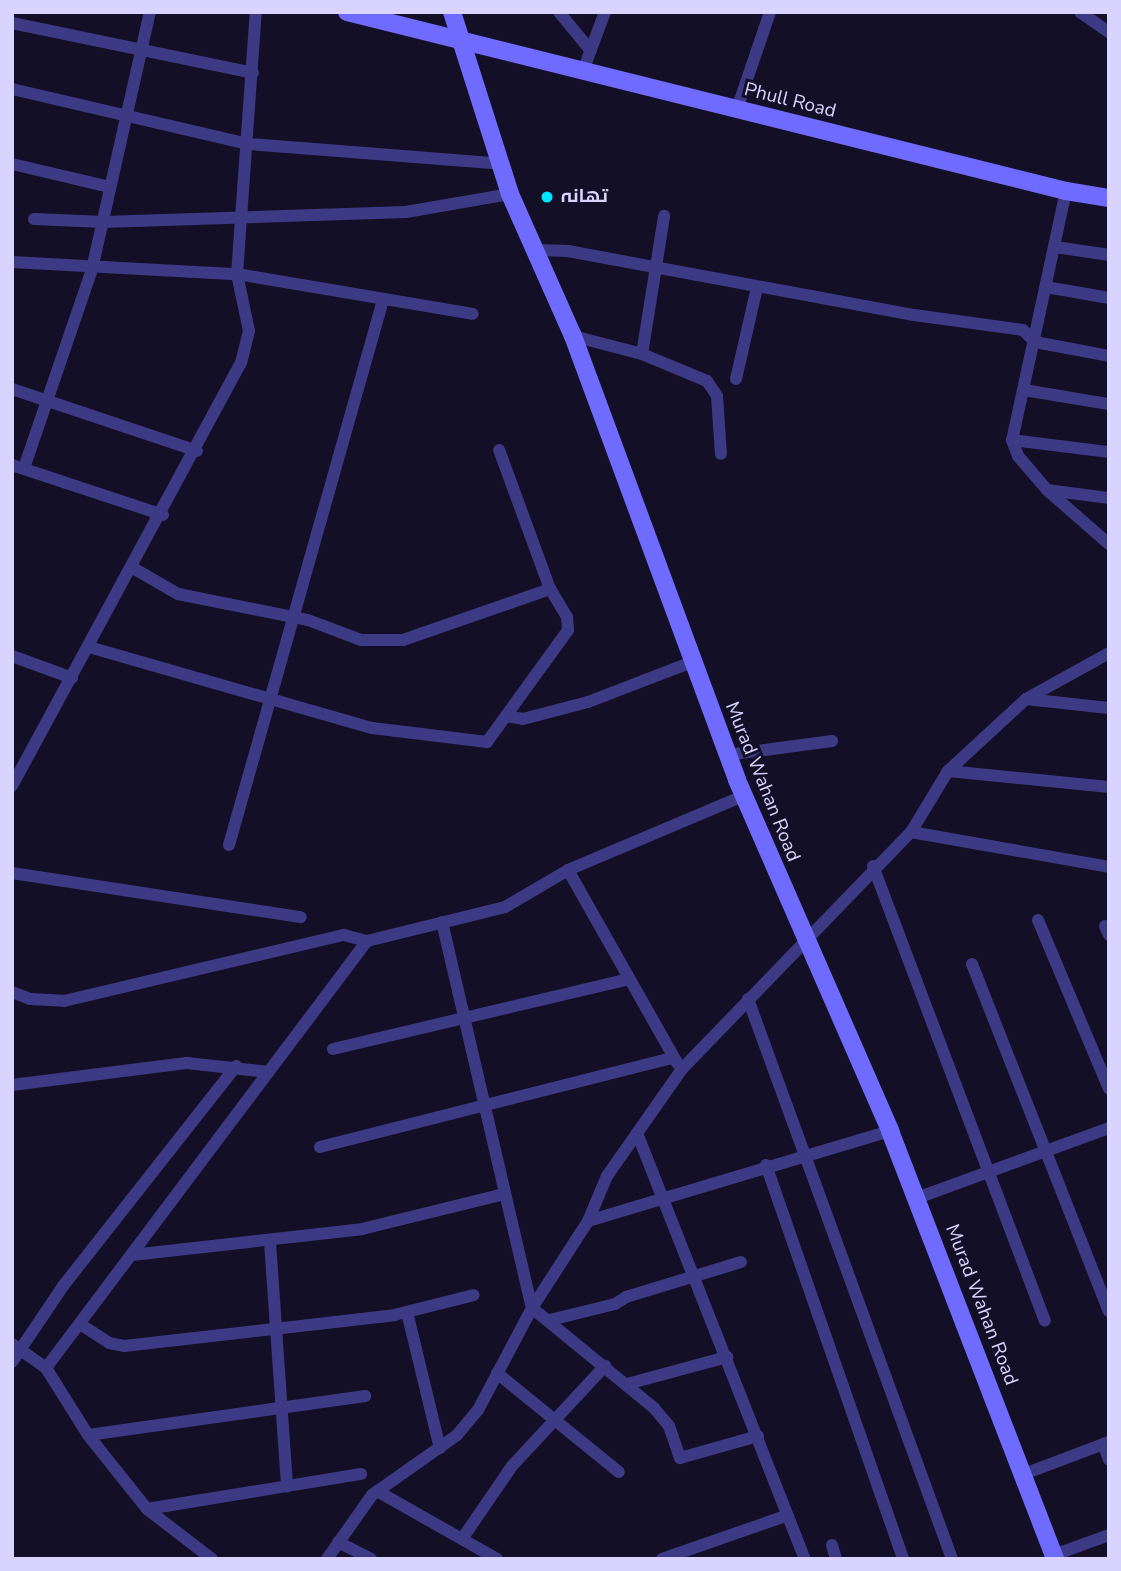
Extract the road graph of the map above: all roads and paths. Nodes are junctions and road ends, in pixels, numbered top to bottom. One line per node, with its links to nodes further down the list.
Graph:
1 (150, 12): 12 (street)
2 (256, 12): 15 (street)
3 (347, 12): 11 (street, Phull Road)
4 (452, 12): 11 (street, Murad Wahan Road)
5 (559, 12): 13 (street)
6 (605, 12): 13 (street)
7 (770, 12): 17 (street)
8 (1080, 12): 10 (street)
9 (12, 23): 12 (street)
10 (1109, 32)
11 (461, 41): 14 (street, Phull Road); 21 (street, Murad Wahan Road)
12 (141, 51): 15 (street); 18 (street)
13 (591, 51): 14 (street)
14 (583, 71): 17 (street, Phull Road)
15 (253, 73): 19 (street)
16 (12, 89): 18 (street)
17 (737, 109): 23 (street, Phull Road)
18 (124, 118): 19 (street); 22 (street)
19 (249, 144): 21 (street); 27 (street)
20 (12, 164): 22 (street)
21 (501, 164): 24 (street, Murad Wahan Road)
22 (110, 187): 29 (street)
23 (1066, 191): 25 (street, Phull Road); 30 (street)
24 (510, 194): 27 (street); 31 (street, Murad Wahan Road)
25 (1109, 198)
26 (664, 216): 34 (street)
27 (242, 218): 29 (street); 36 (street)
28 (34, 219): 29 (street)
29 (103, 222): 35 (street)
30 (1055, 247): 32 (street); 38 (street)
31 (537, 250): 34 (street); 42 (street, Murad Wahan Road)
32 (1109, 255)
33 (12, 262): 35 (street)
34 (656, 267): 37 (street); 44 (street)
35 (92, 269): 36 (street); 49 (street)
36 (237, 274): 40 (street); 53 (street)
37 (757, 287): 43 (street); 46 (street)
38 (1046, 287): 39 (street); 43 (street)
39 (1109, 298)
40 (383, 300): 41 (street); 63 (street)
41 (473, 314)
42 (573, 336): 44 (street); 67 (street, Murad Wahan Road)
43 (1035, 342): 45 (street); 48 (street)
44 (642, 354): 55 (street)
45 (1109, 356)
46 (736, 379)
47 (12, 389): 49 (street)
48 (1024, 390): 50 (street); 51 (street)
49 (47, 401): 53 (street); 56 (street)
50 (1109, 404)
51 (1012, 440): 54 (street); 57 (street)
52 (499, 450): 62 (street)
53 (197, 451): 59 (street)
54 (1109, 452)
55 (721, 454)
56 (18, 466): 59 (street)
57 (1047, 490): 58 (street); 60 (street)
58 (1109, 498)
59 (163, 514): 61 (street)
60 (1109, 544)
61 (133, 568): 63 (street); 64 (street)
62 (550, 589): 63 (street); 72 (street)
63 (293, 619): 69 (street)
64 (89, 647): 68 (street); 69 (street)
65 (1109, 653): 70 (street)
66 (12, 656): 68 (street)
67 (692, 662): 72 (street); 74 (street, Murad Wahan Road)
68 (72, 678): 76 (street)
69 (271, 698): 72 (street); 82 (street)
70 (1026, 699): 71 (street); 77 (street)
71 (1109, 708)
72 (506, 716)
73 (832, 741): 74 (street)
74 (727, 755): 80 (street, Murad Wahan Road)
75 (12, 757): 76 (street)
76 (26, 762): 78 (street)
77 (948, 771): 79 (street); 81 (street)
78 (12, 786)
79 (1109, 787)
80 (743, 796): 85 (street); 90 (street, Murad Wahan Road)
81 (911, 832): 83 (street); 84 (street)
82 (229, 845)
83 (873, 866): 90 (street); 112 (street)
84 (1109, 867)
85 (568, 870): 89 (street); 93 (street)
86 (12, 873): 87 (street)
87 (301, 918)
88 (1038, 920): 103 (street)
89 (442, 922): 91 (street); 96 (street)
90 (804, 938): 95 (street); 106 (street, Murad Wahan Road)
91 (366, 941): 94 (street); 101 (street)
92 (972, 964): 109 (street)
93 (629, 979): 96 (street); 98 (street)
94 (12, 992)
95 (748, 999): 100 (street); 110 (street)
96 (464, 1016): 97 (street); 104 (street)
97 (333, 1049)
98 (672, 1058): 100 (street); 104 (street)
99 (236, 1066): 101 (street); 102 (street); 129 (street)
100 (682, 1069): 107 (street)
101 (269, 1072): 118 (street)
102 (12, 1086)
103 (1109, 1089)
104 (484, 1107): 108 (street); 113 (street)
105 (1109, 1128): 109 (street)
106 (890, 1131): 110 (street); 115 (street, Murad Wahan Road)
107 (637, 1133): 114 (street); 116 (street)
108 (320, 1147)
109 (1049, 1150): 112 (street); 123 (street)
110 (807, 1153): 111 (street); 164 (street)
111 (766, 1165): 114 (street); 163 (street)
112 (990, 1174): 115 (street); 126 (street)
113 (505, 1195): 117 (street); 122 (street)
114 (666, 1198): 116 (street); 120 (street)
115 (918, 1198): 146 (street, Murad Wahan Road)
116 (587, 1221): 122 (street)
117 (270, 1242): 118 (street); 128 (street)
118 (132, 1255): 127 (street)
119 (741, 1262): 120 (street)
120 (696, 1275): 125 (street); 130 (street)
121 (474, 1295): 124 (street)
122 (532, 1308): 125 (street); 134 (street)
123 (1109, 1311)
124 (407, 1312): 128 (street); 142 (street)
125 (550, 1320): 132 (street)
126 (1045, 1321)
127 (80, 1324): 128 (street); 133 (street)
128 (275, 1330): 137 (street)
129 (16, 1347): 131 (street); 133 (street)
130 (727, 1357): 135 (street); 140 (street)
131 (12, 1362)
132 (606, 1366): 135 (street); 138 (street)
133 (46, 1368): 139 (street)
134 (496, 1373): 138 (street); 142 (street)
135 (627, 1384): 140 (street)
136 (365, 1396): 137 (street)
137 (281, 1407): 139 (street); 147 (street)
138 (555, 1420): 144 (street); 152 (street)
139 (88, 1436): 149 (street)
140 (758, 1436): 150 (street)
141 (1106, 1443): 143 (street); 146 (street)
142 (440, 1448): 148 (street)
143 (1109, 1460)
144 (619, 1472)
145 (360, 1474): 147 (street)
146 (1024, 1474): 155 (street, Murad Wahan Road)
147 (288, 1486): 149 (street)
148 (377, 1491): 152 (street); 153 (street)
149 (147, 1510): 156 (street)
150 (788, 1516): 160 (street); 161 (street)
151 (1109, 1535): 155 (street)
152 (461, 1539): 159 (street)
153 (338, 1542): 157 (street); 158 (street)
154 (832, 1545): 162 (street)
155 (1054, 1557)
156 (212, 1559)
157 (327, 1559)
158 (370, 1559)
159 (498, 1559)
160 (662, 1559)
161 (804, 1559)
162 (836, 1559)
163 (903, 1559)
164 (952, 1559)

